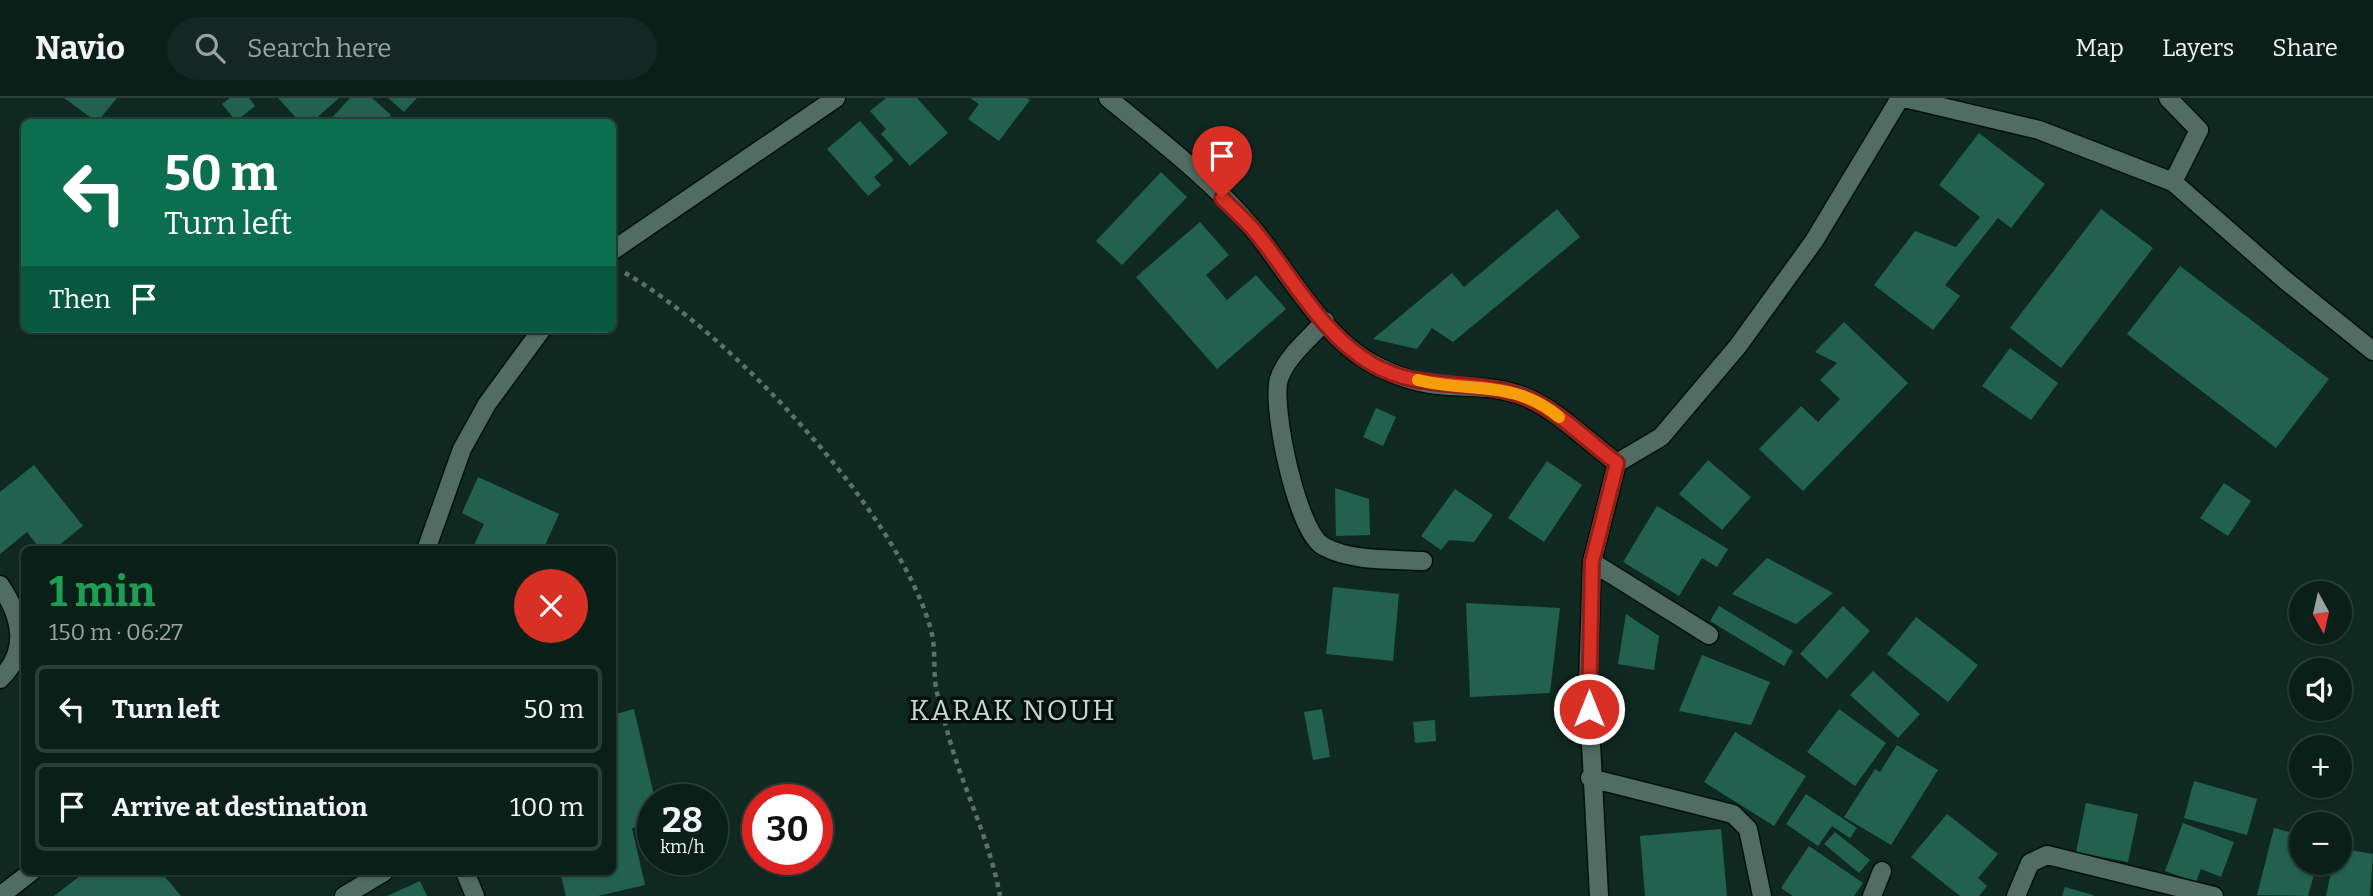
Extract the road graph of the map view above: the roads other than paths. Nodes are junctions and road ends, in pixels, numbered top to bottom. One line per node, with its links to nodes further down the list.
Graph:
1 (836, 98): 6 (street)
2 (1108, 98): 7 (street)
3 (1902, 98): 5 (street); 10 (street)
4 (2168, 98): 5 (street)
5 (2173, 183): 9 (street)
6 (616, 248)
7 (1325, 321): 10 (street); 12 (street)
8 (539, 333): 11 (street)
9 (2373, 351)
10 (1617, 463): 13 (street)
11 (427, 546)
12 (1423, 561)
13 (1592, 562): 16 (street); 19 (street)
14 (0, 585): 15 (street)
15 (21, 634)
16 (1709, 635)
17 (21, 642): 18 (street)
18 (0, 679)
19 (1590, 778): 27 (street); 28 (street)
20 (1882, 871): 29 (street)
21 (27, 875): 24 (street)
22 (379, 875): 25 (street)
23 (466, 875): 26 (street)
24 (0, 896)
25 (344, 896)
26 (475, 896)
27 (1599, 896)
28 (1762, 896)
29 (1872, 896)
30 (2016, 896): 31 (street)
31 (2214, 896)

